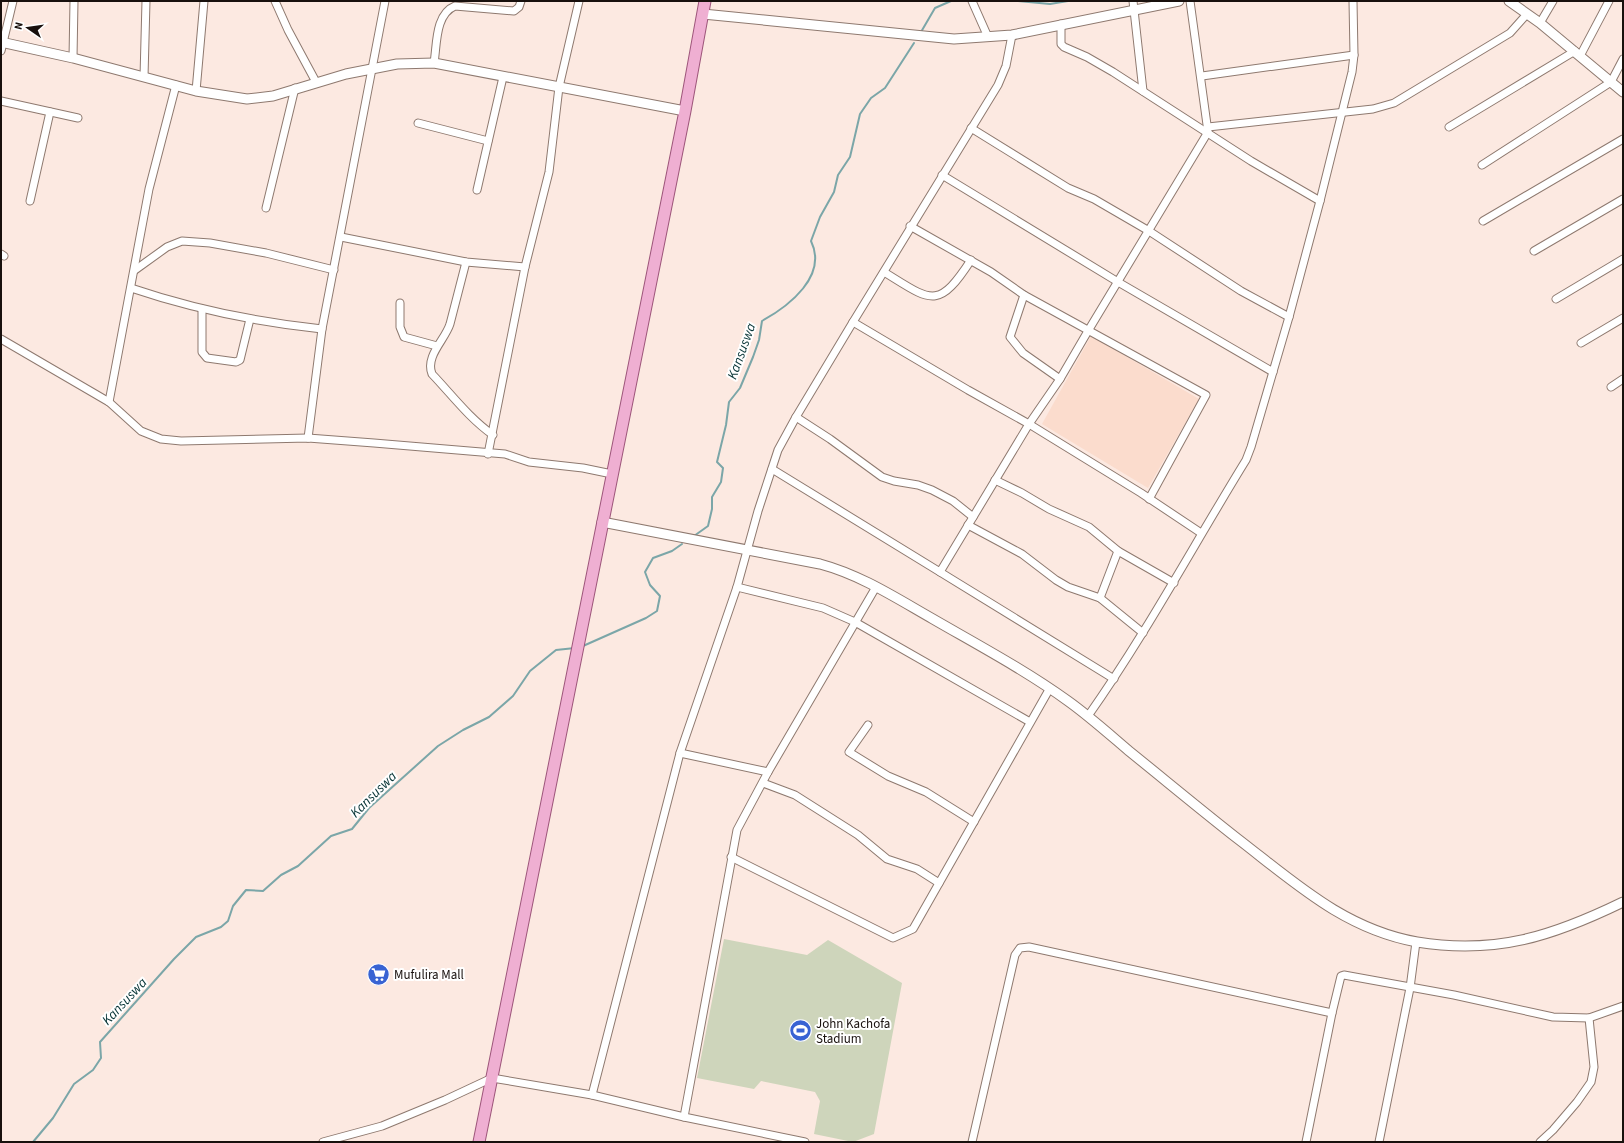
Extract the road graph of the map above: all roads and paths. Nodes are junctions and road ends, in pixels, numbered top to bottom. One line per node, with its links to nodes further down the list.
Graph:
1 (13, 1): 24 (street)
2 (74, 1): 27 (street)
3 (146, 1): 32 (street)
4 (204, 1): 39 (street)
5 (275, 1): 34 (street)
6 (385, 1): 30 (street)
7 (521, 1): 29 (street)
8 (579, 1): 37 (street)
9 (705, 1): 18 (main road)
10 (972, 1): 23 (street)
11 (1179, 1): 17 (street)
12 (1190, 1): 31 (street)
13 (1353, 1): 26 (street)
14 (1509, 1): 19 (street)
15 (1553, 1): 20 (street)
16 (1609, 1): 25 (street)
17 (1134, 5): 21 (street); 40 (street)
18 (703, 14): 23 (street); 43 (main road)
19 (1527, 14): 20 (street); 45 (street)
20 (1540, 22): 25 (street)
21 (1061, 24): 22 (street); 40 (street)
22 (1012, 34): 23 (street); 49 (street)
23 (988, 37)
24 (2, 46): 27 (street)
25 (1578, 54): 35 (street); 48 (street)
26 (1354, 55): 31 (street); 45 (street)
27 (73, 58): 32 (street)
28 (1623, 59): 35 (street)
29 (434, 63): 30 (street); 33 (street)
30 (371, 69): 34 (street); 63 (street)
31 (1202, 76): 50 (street)
32 (144, 77): 36 (street)
33 (503, 77): 37 (street); 52 (street)
34 (316, 82): 38 (street)
35 (1611, 82): 41 (street); 53 (street)
36 (176, 85): 39 (street); 69 (street)
37 (559, 87): 43 (street); 68 (street)
38 (295, 88): 39 (street); 59 (street)
39 (196, 91)
40 (1143, 91): 50 (street)
41 (1623, 92)
42 (1, 101): 44 (street)
43 (685, 110): 98 (main road)
44 (50, 112): 46 (street); 57 (street)
45 (1342, 112): 50 (street); 58 (street)
46 (78, 118)
47 (418, 122): 52 (street)
48 (1449, 127)
49 (971, 128): 54 (street); 62 (street)
50 (1208, 130): 58 (street); 62 (street)
51 (1623, 139): 60 (street)
52 (488, 141): 55 (street)
53 (1482, 165)
54 (942, 175): 61 (street); 72 (street)
55 (477, 190)
56 (1623, 199): 64 (street)
57 (30, 201)
58 (1320, 201): 78 (street)
59 (266, 208)
60 (1483, 221)
61 (910, 226): 66 (street); 71 (street)
62 (1149, 231): 72 (street); 78 (street)
63 (341, 237): 67 (street); 70 (street)
64 (1534, 250)
65 (1623, 259): 75 (street)
66 (971, 260): 71 (street); 74 (street)
67 (466, 262): 68 (street); 86 (street)
68 (525, 267): 94 (street)
69 (135, 270): 70 (street); 73 (street)
70 (334, 270): 82 (street)
71 (884, 272): 81 (street)
72 (1118, 282): 83 (street); 87 (street)
73 (131, 288): 77 (street); 91 (street)
74 (1024, 294): 83 (street); 88 (street)
75 (1556, 299)
76 (400, 303): 86 (street)
77 (202, 309): 80 (street); 80 (street)
78 (1289, 317): 87 (street)
79 (1623, 318): 85 (street)
80 (250, 319): 82 (street)
81 (852, 322): 92 (street); 93 (street)
82 (322, 329): 95 (street)
83 (1088, 331): 88 (street); 100 (street)
84 (1, 339): 91 (street)
85 (1581, 343)
86 (437, 346): 94 (street)
87 (1273, 372): 104 (street)
88 (1060, 379): 93 (street)
89 (1623, 379): 90 (street)
90 (1611, 386)
91 (109, 402): 95 (street)
92 (796, 417): 97 (street); 101 (street)
93 (1029, 424): 99 (street); 100 (street)
94 (492, 436): 96 (street)
95 (308, 438): 96 (street)
96 (488, 454): 98 (street)
97 (772, 469): 105 (street); 107 (street)
98 (612, 474): 102 (main road)
99 (996, 480): 101 (street); 106 (street)
100 (1149, 499): 104 (street)
101 (973, 517): 103 (street)
102 (602, 522): 105 (street); 131 (main road)
103 (968, 524): 107 (street); 111 (street)
104 (1201, 533): 108 (street)
105 (747, 550): 109 (street); 110 (street)
106 (1118, 551): 108 (street); 111 (street)
107 (940, 572): 114 (street)
108 (1174, 583): 113 (street)
109 (737, 587): 112 (street); 119 (street)
110 (876, 587): 112 (street); 115 (street)
111 (1100, 598): 113 (street)
112 (855, 622): 117 (street); 120 (street)
113 (1143, 633): 114 (street)
114 (1114, 679): 116 (street)
115 (1050, 688): 116 (street); 117 (street)
116 (1088, 716): 126 (street)
117 (1030, 722): 122 (street)
118 (868, 725): 122 (street)
119 (680, 753): 120 (street); 132 (street)
120 (768, 772): 121 (street)
121 (763, 783): 123 (street); 124 (street)
122 (974, 822): 124 (street)
123 (732, 857): 124 (street); 133 (street)
124 (939, 883)
125 (1623, 902): 126 (street)
126 (1416, 942): 127 (street)
127 (1410, 988): 129 (street); 130 (street); 139 (street)
128 (1622, 1009): 130 (street)
129 (1332, 1013): 137 (street); 138 (street)
130 (1588, 1018): 140 (street)
131 (492, 1078): 132 (street); 134 (street); 135 (main road)
132 (592, 1095): 133 (street)
133 (684, 1117): 136 (street)
134 (323, 1142)
135 (479, 1142)
136 (806, 1142)
137 (972, 1142)
138 (1306, 1142)
139 (1379, 1142)
140 (1540, 1142)

